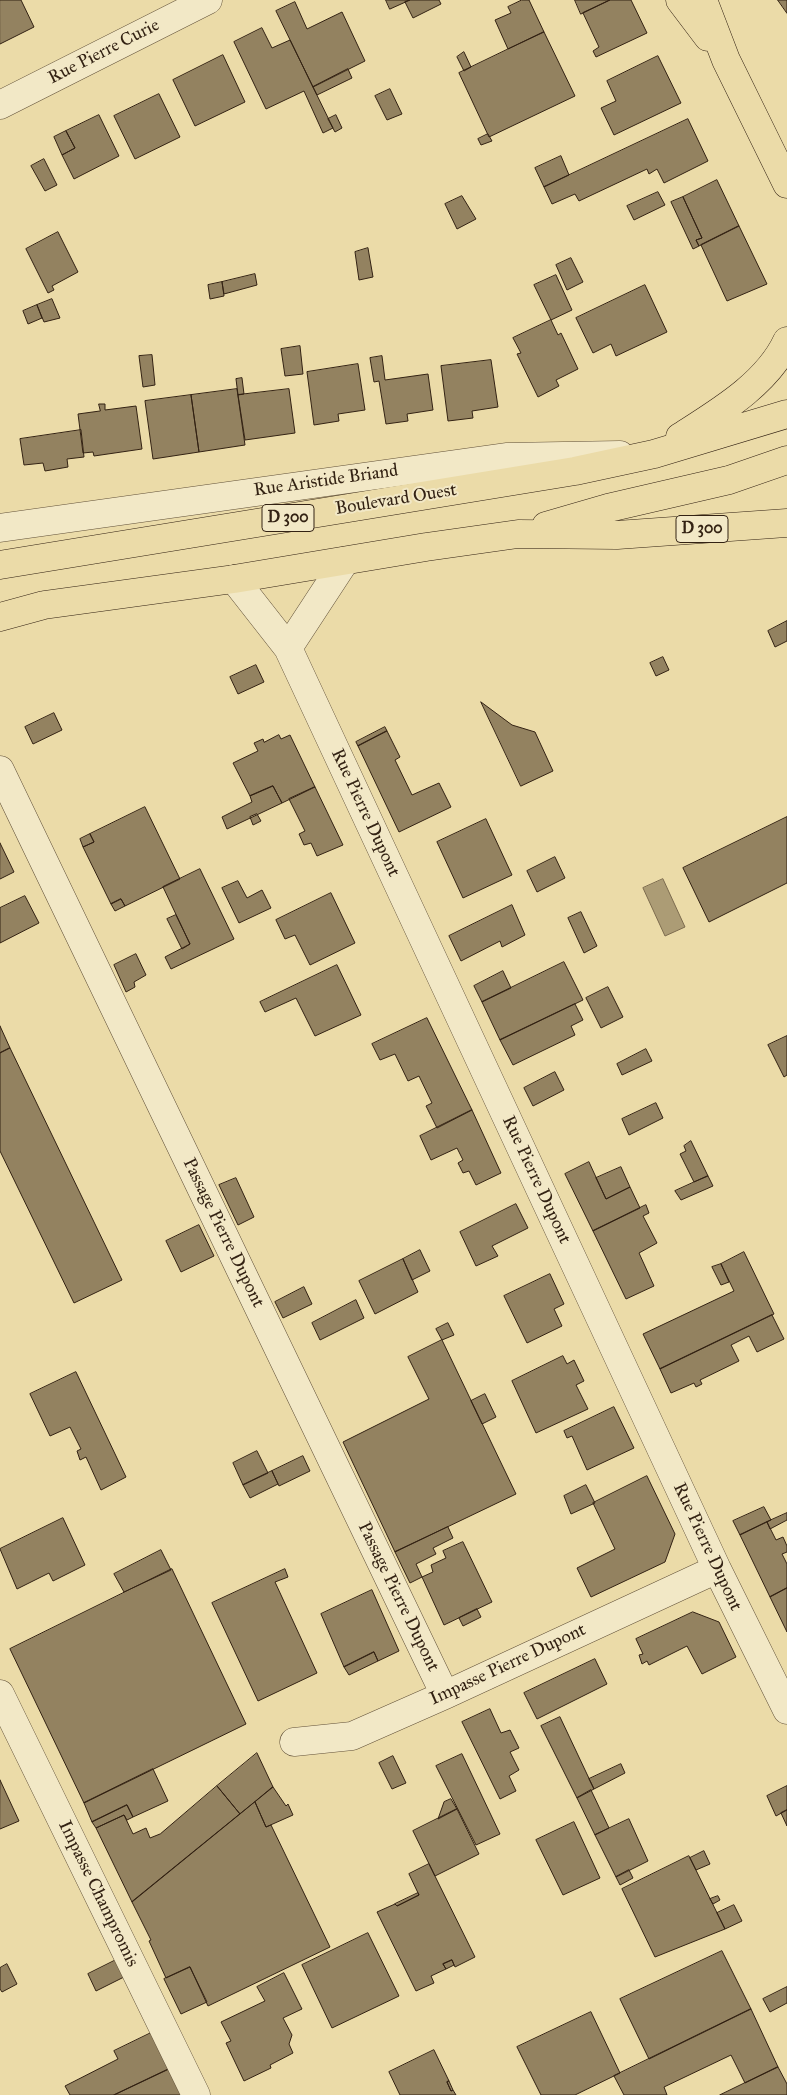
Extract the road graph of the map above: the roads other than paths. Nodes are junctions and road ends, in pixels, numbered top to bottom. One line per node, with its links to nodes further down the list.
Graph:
1 (680, 0): 4 (main road)
2 (703, 0): 4 (main road)
3 (192, 4): 5 (street, Rue Pierre Curie)
4 (726, 60): 6 (main road)
5 (0, 105)
6 (787, 184)
7 (787, 341): 9 (main road)
8 (787, 414): 9 (main road, Boulevard Ouest)
9 (654, 454): 12 (street, Rue Aristide Briand); 15 (main road, Boulevard Ouest / D 300)
10 (787, 460): 13 (main road)
11 (787, 523): 13 (main road, D 300)
12 (0, 528)
13 (518, 534): 14 (main road, D 300)
14 (345, 561): 16 (main road, D 300); 18 (street)
15 (0, 565)
16 (234, 578): 17 (main road, D 300); 18 (street, Rue Pierre Dupont)
17 (0, 617)
18 (288, 648): 20 (street, Rue Pierre Dupont)
19 (0, 770): 22 (street, Passage Pierre Dupont)
20 (717, 1569): 22 (street, Impasse Pierre Dupont); 23 (street, Rue Pierre Dupont)
21 (0, 1694): 25 (street, Impasse Champromis)
22 (445, 1695): 24 (street, Impasse Pierre Dupont)
23 (787, 1710)
24 (294, 1742)
25 (196, 2095)

